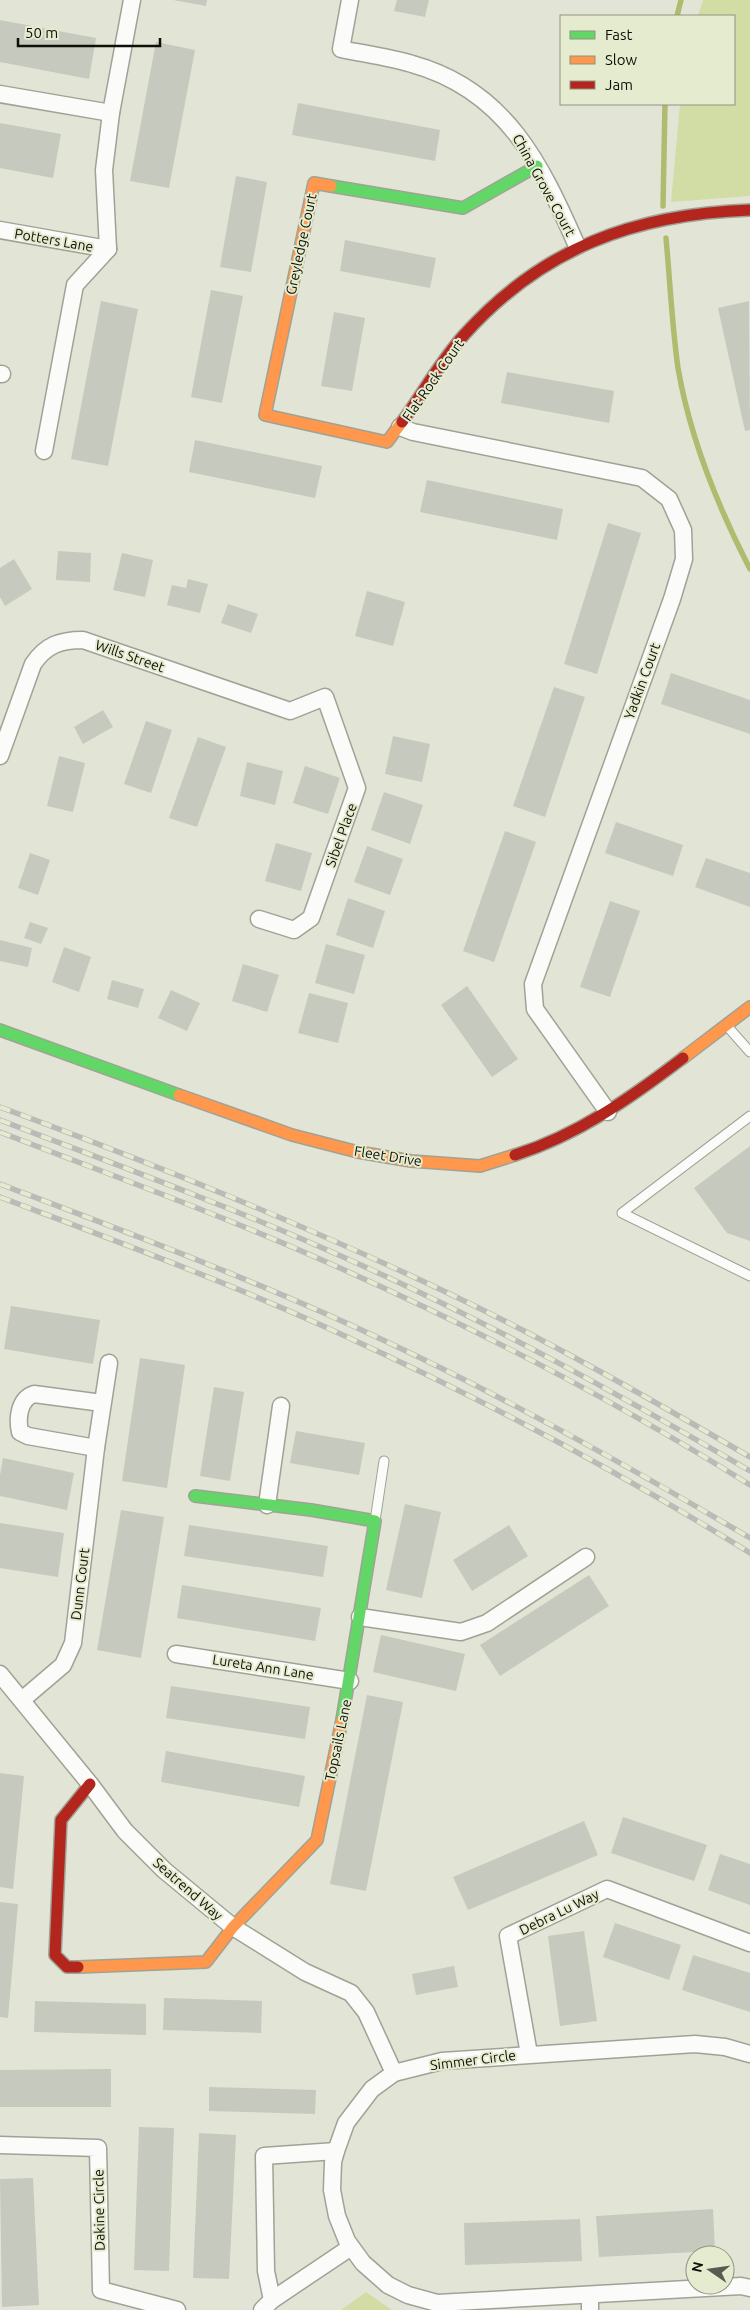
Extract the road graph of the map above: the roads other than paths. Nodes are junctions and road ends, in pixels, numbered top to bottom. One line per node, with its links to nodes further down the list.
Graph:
1 (132, 0): 4 (street)
2 (350, 0): 5 (street, China Grove Court)
3 (0, 94): 4 (street)
4 (111, 113): 9 (street)
5 (537, 166): 8 (street, China Grove Court); 11 (street, Greyledge Court)
6 (750, 210): 8 (street, Flat Rock Court)
7 (0, 230): 9 (street, Potters Lane)
8 (577, 246): 10 (street, Flat Rock Court)
9 (108, 249): 12 (street)
10 (400, 427): 11 (street, Flat Rock Court); 20 (street, Yadkin Court)
11 (386, 442)
12 (44, 451)
13 (325, 697): 14 (street, Wills Street); 15 (street, Sibel Place)
14 (0, 756)
15 (259, 920)
16 (750, 1007): 17 (street, Fleet Drive)
17 (726, 1025): 19 (lane); 20 (street, Fleet Drive)
18 (0, 1030): 20 (street, Fleet Drive)
19 (750, 1052)
20 (608, 1112)
21 (750, 1116): 22 (lane)
22 (750, 1276)
23 (109, 1363): 24 (street, Dunn Court)
24 (102, 1403): 26 (street, Dunn Court); 26 (street)
25 (281, 1406): 29 (street)
26 (96, 1448): 36 (street, Dunn Court)
27 (384, 1461): 30 (lane)
28 (195, 1496): 29 (street)
29 (267, 1505): 30 (street)
30 (375, 1521): 32 (street, Topsails Lane)
31 (586, 1557): 32 (street)
32 (360, 1617): 35 (street, Topsails Lane)
33 (176, 1654): 35 (street, Lureta Ann Lane)
34 (0, 1674): 36 (street, Seatrend Way)
35 (350, 1681): 38 (street, Topsails Lane)
36 (23, 1699): 37 (street, Seatrend Way)
37 (90, 1784): 38 (street, Seatrend Way); 38 (street, Topsails Lane)
38 (233, 1927): 42 (street, Seatrend Way)
39 (750, 1943): 40 (street, Debra Lu Way)
40 (529, 2054): 41 (street, Simmer Circle); 42 (street, Simmer Circle)
41 (750, 2054)
42 (394, 2073): 44 (street, Simmer Circle)
43 (0, 2145): 49 (street, Dakine Circle)
44 (336, 2151): 45 (street, Simmer Circle); 48 (street)
45 (351, 2247): 47 (street, Simmer Circle); 48 (street)
46 (750, 2288): 47 (street, Simmer Circle)
47 (590, 2302)
48 (267, 2305)
49 (177, 2310)

